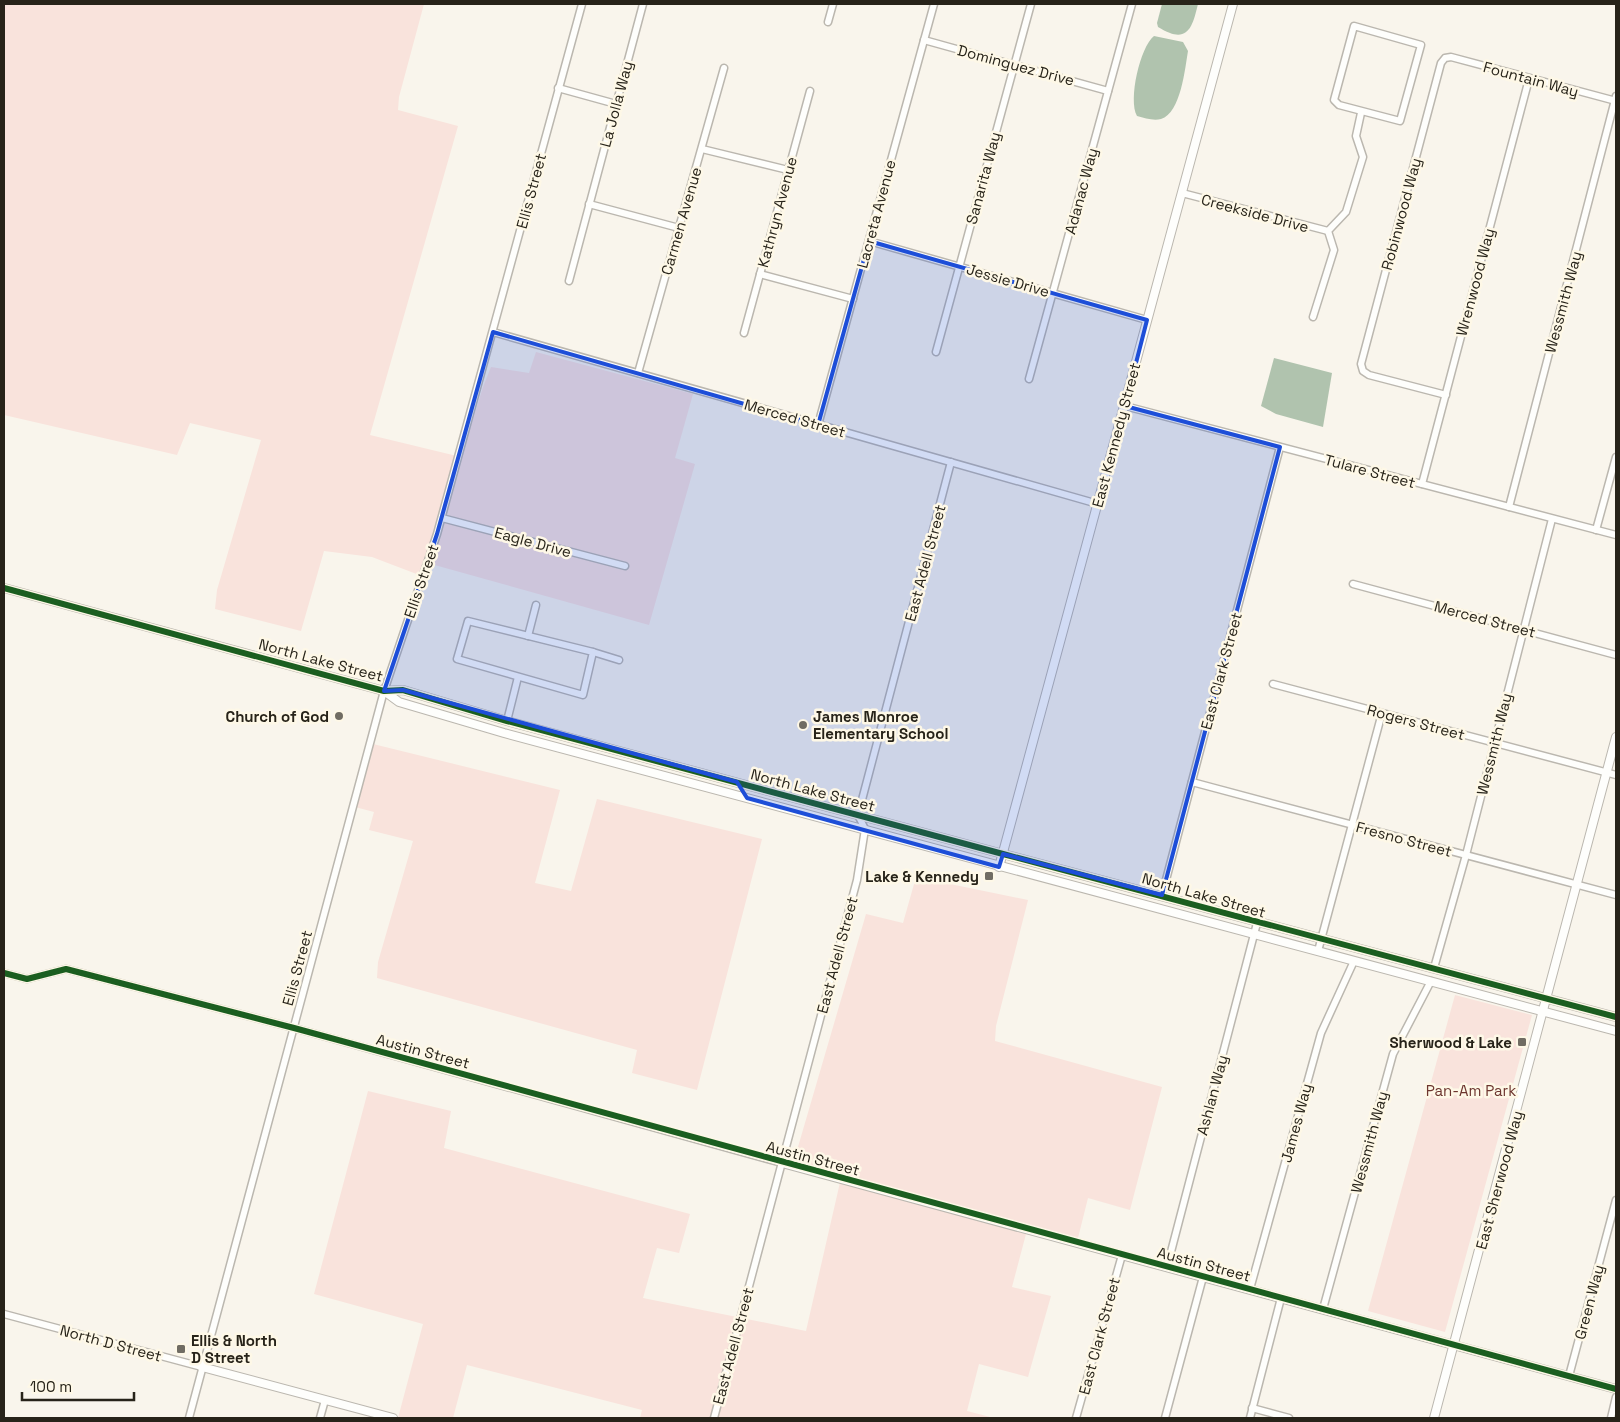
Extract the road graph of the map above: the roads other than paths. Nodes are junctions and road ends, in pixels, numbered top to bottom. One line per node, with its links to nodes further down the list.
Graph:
1 (582, 4): 14 (street, Ellis Street)
2 (643, 4): 18 (street, La Jolla Way)
3 (833, 4): 8 (street)
4 (934, 4): 9 (street, Lacreta Avenue)
5 (1031, 4): 11 (street, Sanarita Way)
6 (1132, 4): 16 (street, Adanac Way)
7 (1233, 4): 22 (street, East Kennedy Street)
8 (828, 22)
9 (924, 40): 11 (street, Dominguez Drive); 26 (street, Lacreta Avenue)
10 (1445, 58): 13 (street, Fountain Way); 39 (street, Robinwood Way)
11 (1014, 65): 16 (street, Dominguez Drive); 27 (street, Sanarita Way)
12 (724, 68): 20 (street, Carmen Avenue)
13 (1529, 79): 17 (street, Fountain Way); 39 (street, Wrenwood Way)
14 (558, 88): 18 (street); 34 (street, Ellis Street)
15 (810, 91): 21 (street, Kathryn Avenue)
16 (1108, 91): 30 (street, Adanac Way)
17 (1616, 99): 47 (street, Wessmith Way)
18 (616, 104): 23 (street, La Jolla Way)
19 (1362, 113): 19 (street); 25 (street, Creekside Drive)
20 (702, 149): 21 (street); 24 (street, Carmen Avenue)
21 (788, 170): 28 (street, Kathryn Avenue)
22 (1182, 193): 25 (street, Creekside Drive); 33 (street, East Kennedy Street)
23 (590, 204): 24 (street); 29 (street, La Jolla Way)
24 (679, 228): 37 (street, Carmen Avenue)
25 (1328, 231): 32 (street, Creekside Drive)
26 (868, 241): 27 (street, Jessie Drive); 31 (street, Lacreta Avenue)
27 (959, 267): 30 (street, Jessie Drive); 36 (street, Sanarita Way)
28 (760, 274): 31 (street); 35 (street, Kathryn Avenue)
29 (569, 281)
30 (1053, 293): 33 (street, Jessie Drive); 38 (street, Adanac Way)
31 (853, 299): 41 (street, Lacreta Avenue)
32 (1313, 316)
33 (1147, 320): 40 (street, East Kennedy Street)
34 (493, 332): 37 (street, Merced Street); 48 (street, Ellis Street)
35 (744, 333)
36 (936, 352)
37 (638, 374): 41 (street, Merced Street)
38 (1029, 379)
39 (1446, 395): 45 (street, Wrenwood Way)
40 (1125, 406): 42 (street, Tulare Street); 46 (street, East Kennedy Street)
41 (818, 425): 44 (street, Merced Street)
42 (1280, 447): 45 (street, Tulare Street); 72 (street, East Clark Street)
43 (1616, 458): 50 (street)
44 (951, 462): 46 (street, Merced Street); 74 (street, East Adell Street)
45 (1422, 484): 47 (street, Tulare Street)
46 (1098, 504): 77 (street, East Kennedy Street)
47 (1509, 507): 49 (street, Tulare Street)
48 (442, 518): 52 (street, Eagle Drive); 63 (street, Ellis Street)
49 (1552, 518): 50 (street, Tulare Street); 56 (street, Wessmith Way)
50 (1596, 530): 51 (street, Tulare Street)
51 (1616, 535)
52 (625, 566)
53 (1353, 584): 56 (street, Merced Street)
54 (4, 588): 63 (street, North Lake Street)
55 (536, 605): 57 (street)
56 (1523, 629): 59 (street, Merced Street); 68 (street, Wessmith Way)
57 (528, 636): 58 (street); 61 (street)
58 (592, 652): 60 (street); 61 (street)
59 (1616, 655)
60 (619, 660)
61 (518, 677): 65 (street)
62 (1273, 684): 64 (street, Rogers Street)
63 (384, 691): 65 (street, North Lake Street); 66 (street, North Lake Street); 94 (street, Ellis Street)
64 (1382, 713): 68 (street, Rogers Street); 75 (street)
65 (507, 721): 66 (street); 71 (street, North Lake Street)
66 (504, 733): 73 (street, North Lake Street)
67 (1616, 738): 69 (street, East Sherwood Way)
68 (1494, 742): 69 (street, Rogers Street); 78 (street, Wessmith Way)
69 (1607, 772): 70 (street, Rogers Street); 80 (street, East Sherwood Way)
70 (1616, 775)
71 (738, 782): 73 (street); 74 (street, North Lake Street)
72 (1192, 782): 75 (street, Fresno Street); 81 (street, East Clark Street)
73 (747, 798): 76 (street, North Lake Street)
74 (858, 815): 76 (street); 77 (street, North Lake Street)
75 (1352, 825): 78 (street, Fresno Street); 85 (street)
76 (865, 830): 79 (street, North Lake Street); 96 (street, East Adell Street)
77 (1003, 854): 79 (street, East Kennedy Street); 81 (street, North Lake Street)
78 (1466, 855): 80 (street, Fresno Street); 88 (street, Wessmith Way)
79 (999, 867): 84 (street, North Lake Street)
80 (1578, 884): 82 (street, Fresno Street); 91 (street, East Sherwood Way)
81 (1162, 895): 83 (street, North Lake Street)
82 (1616, 895)
83 (1257, 923): 84 (street, Ashlan Way); 85 (street, North Lake Street)
84 (1254, 935): 86 (street, North Lake Street); 99 (street, Ashlan Way)
85 (1322, 938): 86 (street); 88 (street, North Lake Street)
86 (1318, 951): 87 (street, North Lake Street)
87 (1354, 961): 90 (street, North Lake Street); 101 (street, James Way)
88 (1434, 968): 91 (street, North Lake Street)
89 (4, 973): 94 (street, Austin Street)
90 (1431, 981): 92 (street, North Lake Street); 103 (street, Wessmith Way)
91 (1548, 1000): 92 (street, East Sherwood Way); 93 (street, North Lake Street)
92 (1544, 1012): 95 (street, North Lake Street); 105 (street, East Sherwood Way)
93 (1616, 1017)
94 (294, 1028): 96 (street, Austin Street); 106 (street, Ellis Street)
95 (1616, 1031)
96 (782, 1163): 98 (street, Austin Street); 115 (street, East Adell Street)
97 (1616, 1200): 107 (street, Green Way)
98 (1122, 1255): 99 (street, Austin Street); 116 (street, East Clark Street)
99 (1167, 1267): 100 (street, Austin Street)
100 (1203, 1277): 101 (street, Austin Street); 117 (street)
101 (1250, 1289): 102 (street, Austin Street)
102 (1281, 1298): 103 (street, Austin Street); 111 (street)
103 (1323, 1309): 105 (street, Austin Street)
104 (4, 1314): 106 (street, North D Street)
105 (1454, 1344): 107 (street, Austin Street); 120 (street, East Sherwood Way)
106 (202, 1367): 110 (street, North D Street); 112 (street, Ellis Street)
107 (1570, 1376): 108 (street, Austin Street)
108 (1616, 1389)
109 (1616, 1396): 121 (street)
110 (325, 1400): 113 (street); 114 (street, North D Street)
111 (1252, 1408): 118 (street); 119 (street)
112 (188, 1418)
113 (320, 1418)
114 (393, 1418)
115 (714, 1418)
116 (1076, 1418)
117 (1165, 1418)
118 (1250, 1418)
119 (1289, 1418)
120 (1434, 1418)
121 (1611, 1418)

